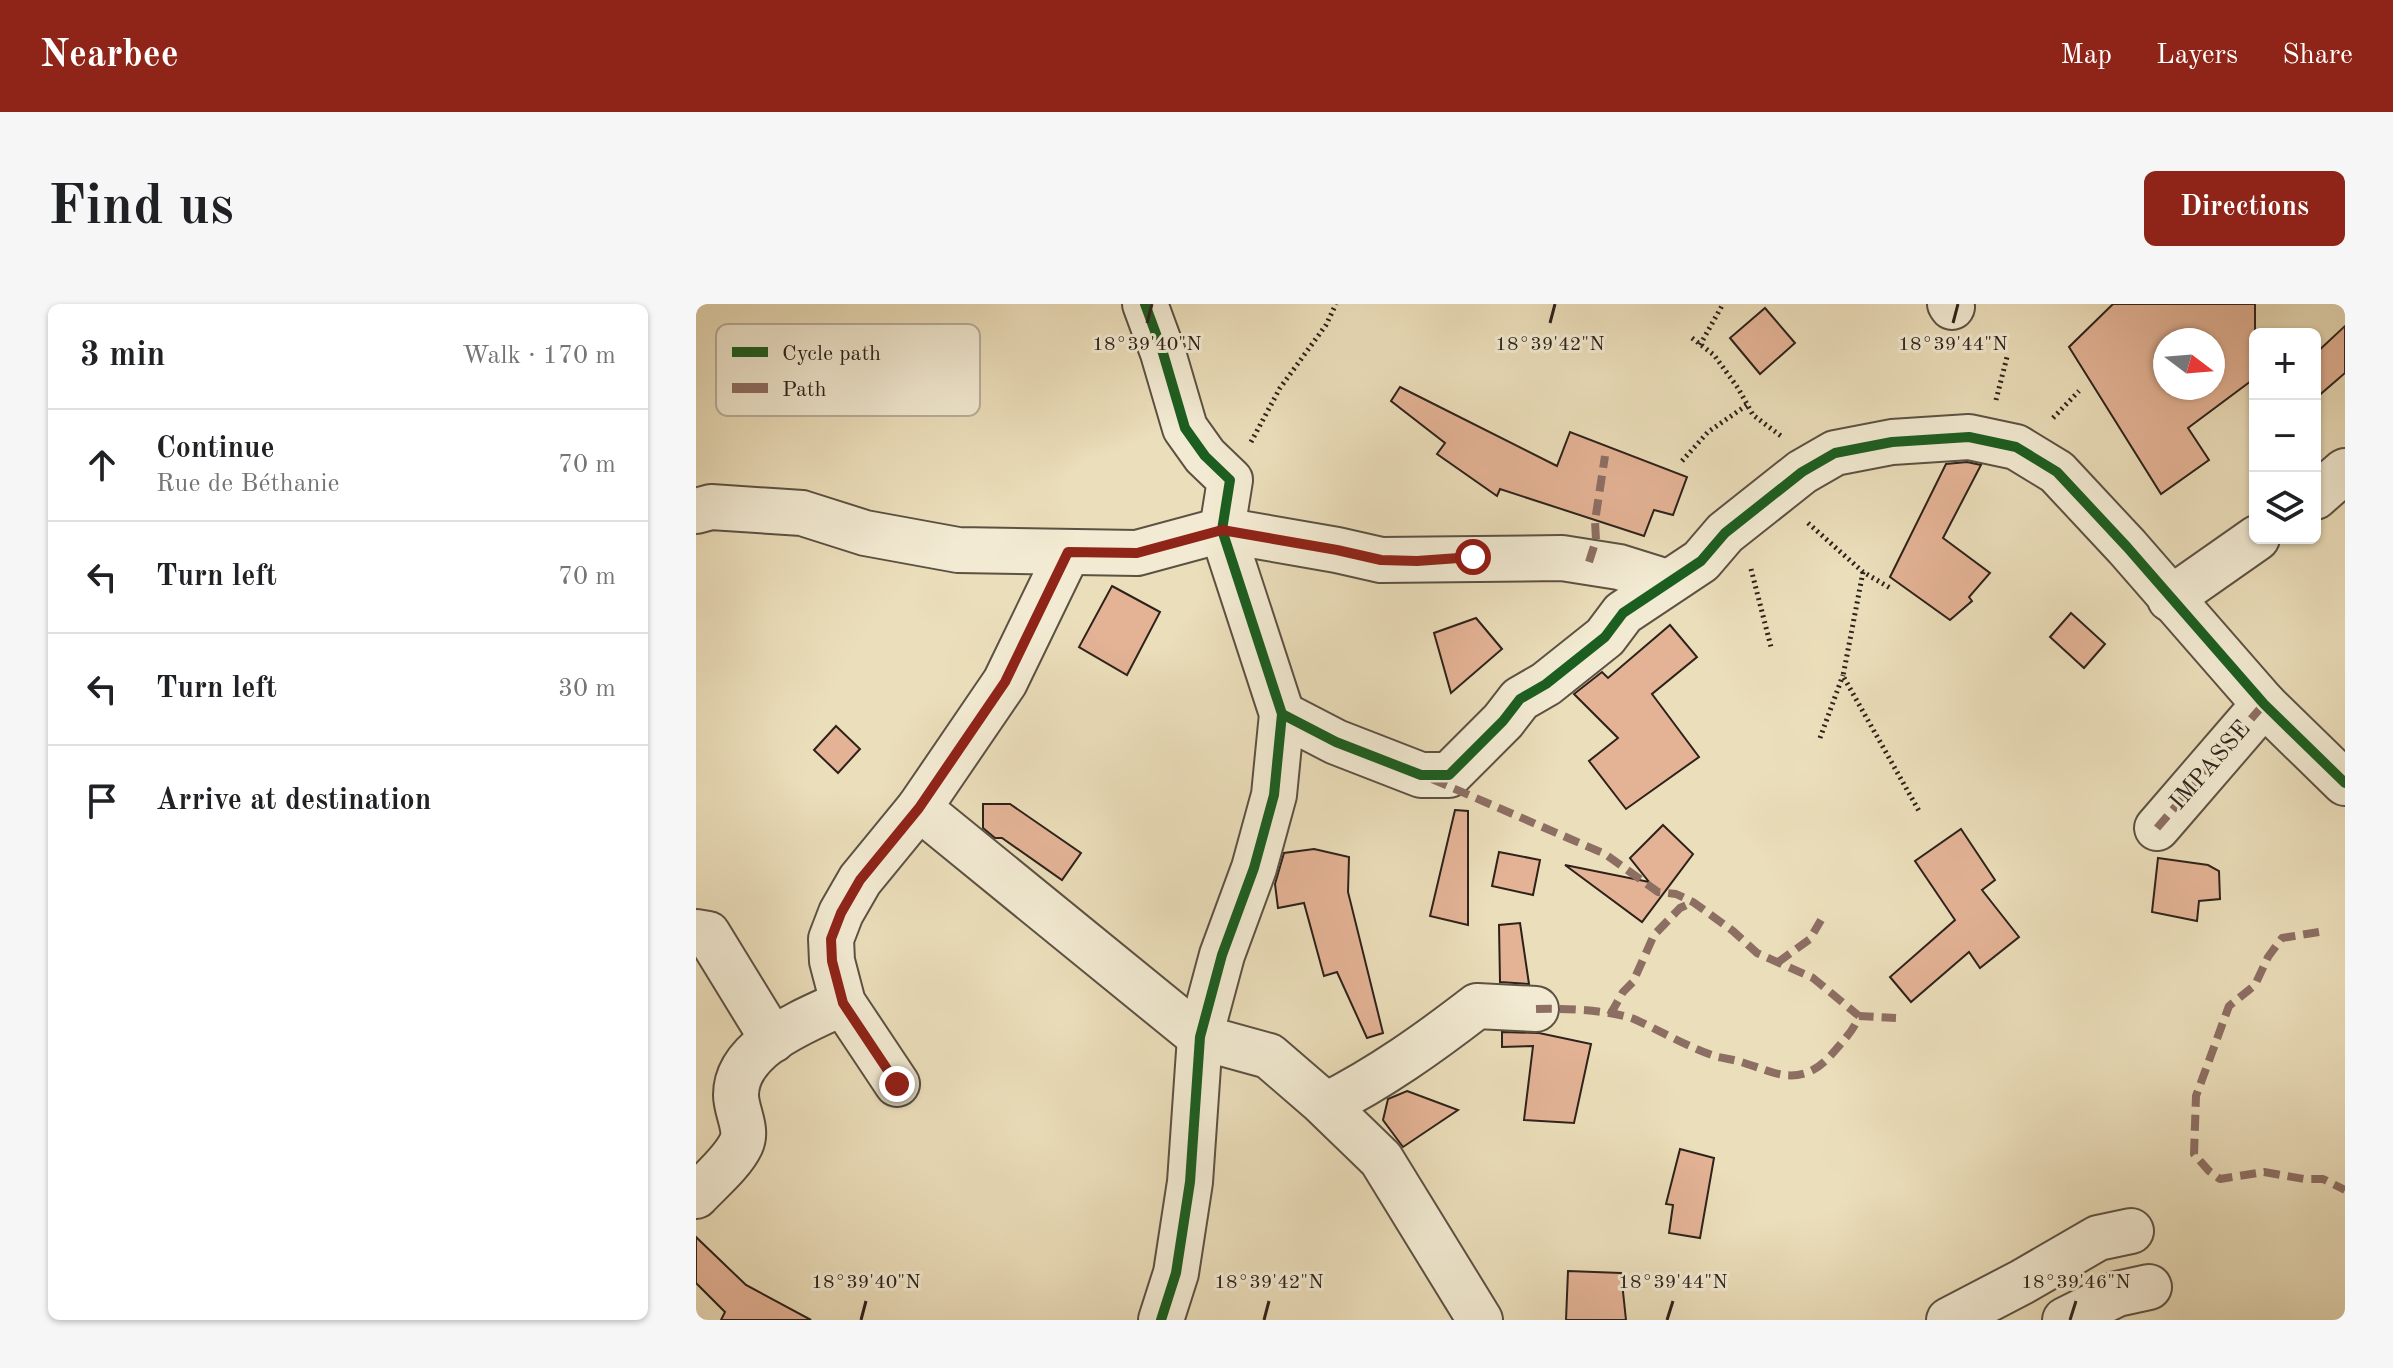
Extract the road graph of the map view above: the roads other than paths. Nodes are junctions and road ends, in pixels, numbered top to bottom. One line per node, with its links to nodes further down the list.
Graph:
1 (1145, 304): 5 (street)
2 (2345, 471): 3 (street)
3 (2321, 492)
4 (696, 511): 7 (street)
5 (1222, 530): 7 (street); 8 (street); 11 (street)
6 (2249, 544): 9 (street)
7 (1068, 552): 13 (street)
8 (1667, 582): 9 (street); 11 (street)
9 (2170, 599): 10 (street)
10 (2264, 704): 12 (street); 14 (street, IMPASSE)
11 (1282, 714): 18 (street)
12 (2345, 783)
13 (919, 808): 16 (street); 18 (street)
14 (2157, 828)
15 (696, 932): 19 (street)
16 (843, 1003): 19 (street); 20 (street)
17 (1536, 1009): 21 (street)
18 (1200, 1037): 21 (street); 25 (street)
19 (773, 1040): 22 (street)
20 (897, 1084)
21 (1326, 1105): 26 (street)
22 (696, 1196)
23 (2131, 1231): 27 (street)
24 (2149, 1287): 28 (street)
25 (1161, 1320)
26 (1480, 1320)
27 (1949, 1320)
28 (2065, 1320)

